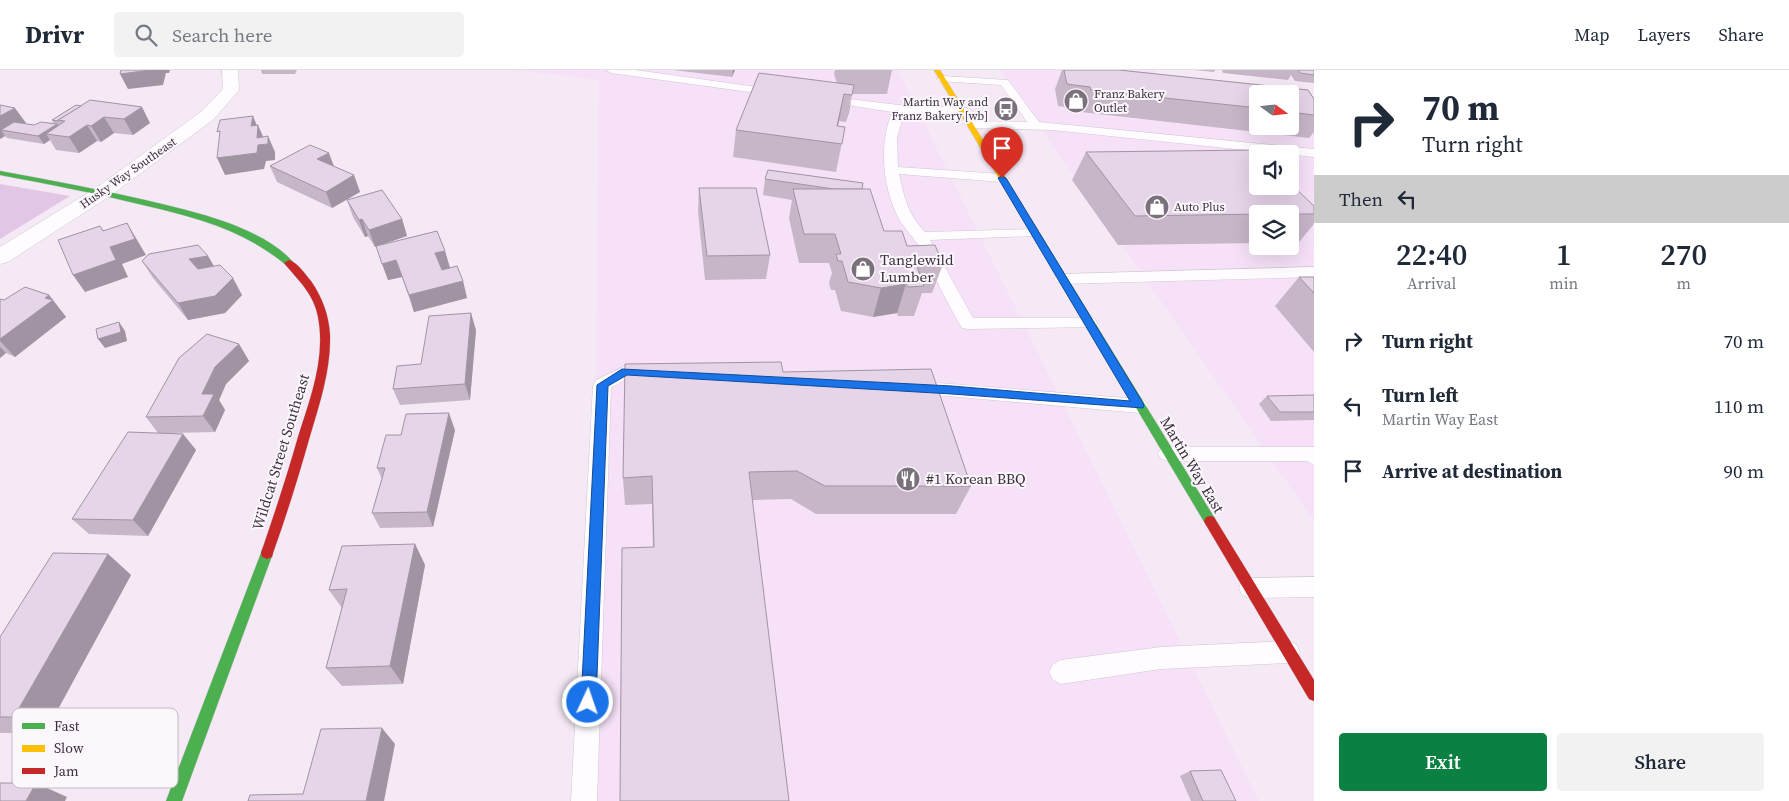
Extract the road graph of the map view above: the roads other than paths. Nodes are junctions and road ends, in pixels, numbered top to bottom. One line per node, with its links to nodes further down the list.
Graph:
1 (230, 70): 14 (street, Husky Way Southeast)
2 (611, 70): 4 (lane)
3 (940, 75): 7 (street, Martin Way East); 9 (lane)
4 (788, 95)
5 (817, 98): 6 (lane)
6 (899, 108): 7 (lane); 11 (lane)
7 (963, 111): 8 (street, Martin Way East)
8 (970, 124): 9 (lane); 13 (street, Martin Way East)
9 (1035, 125): 10 (lane)
10 (1314, 153)
11 (892, 170): 13 (lane); 16 (lane)
12 (0, 173): 14 (street, Wildcat Street Southeast)
13 (1002, 178): 15 (street, Martin Way East)
14 (103, 192): 17 (street, Husky Way Southeast); 31 (street, Wildcat Street Southeast)
15 (1034, 232): 16 (lane); 19 (street, Martin Way East)
16 (922, 236): 20 (lane)
17 (0, 257)
18 (1314, 272): 19 (lane)
19 (1062, 279): 20 (street, Martin Way East)
20 (1089, 323): 23 (street, Martin Way East)
21 (675, 374): 32 (lane)
22 (892, 386): 23 (lane)
23 (1139, 406): 24 (street, Martin Way East)
24 (1168, 454): 25 (lane); 27 (street, Martin Way East)
25 (1313, 455)
26 (1314, 587): 27 (lane)
27 (1250, 588): 28 (street, Martin Way East)
28 (1288, 652): 29 (lane); 30 (street, Martin Way East)
29 (1060, 672)
30 (1314, 694)
31 (174, 801)
32 (584, 801)

